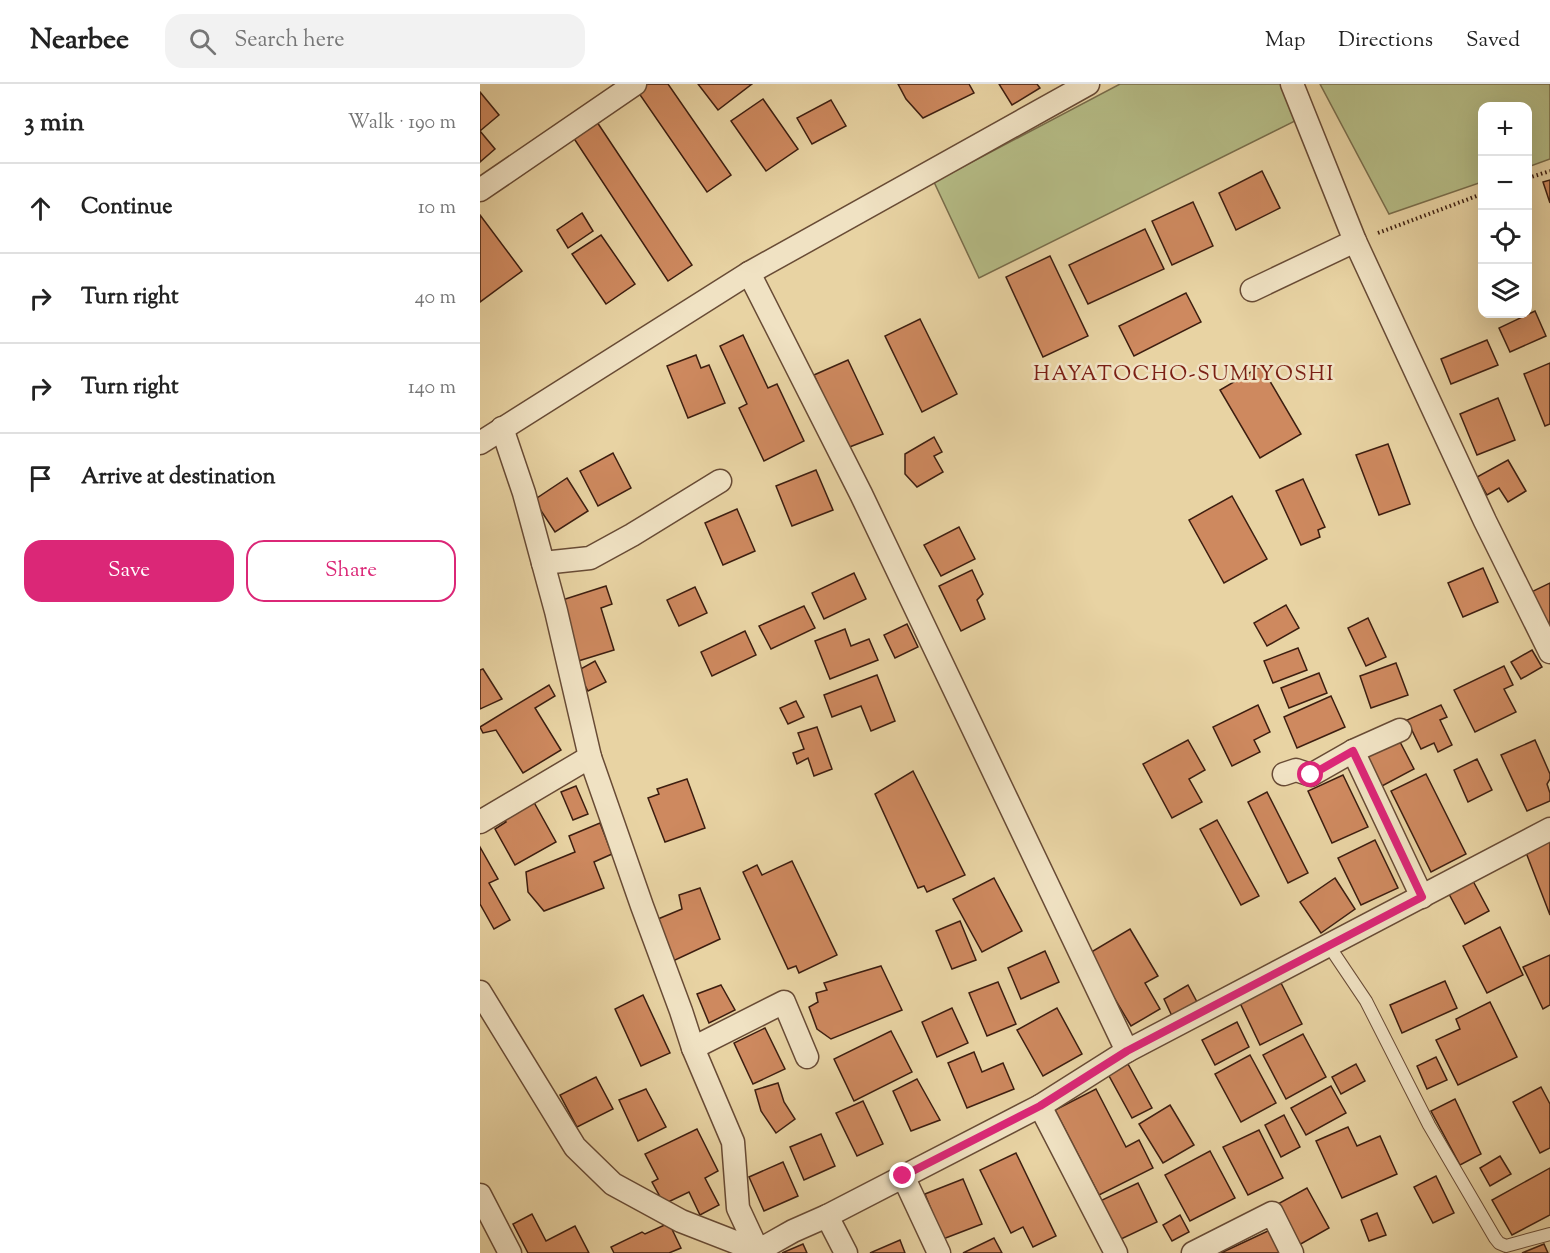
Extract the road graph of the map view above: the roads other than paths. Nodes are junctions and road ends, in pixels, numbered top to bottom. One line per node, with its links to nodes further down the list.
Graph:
1 (635, 84): 4 (street)
2 (1088, 84): 6 (street)
3 (1292, 84): 5 (street)
4 (480, 190)
5 (1355, 241): 7 (street); 12 (street)
6 (749, 273): 8 (street); 23 (street)
7 (1252, 290)
8 (502, 428): 9 (street); 11 (street)
9 (480, 443)
10 (720, 481): 11 (street)
11 (543, 563): 15 (street)
12 (1550, 652)
13 (1400, 730): 14 (street)
14 (1353, 751): 16 (street); 19 (street)
15 (591, 757): 17 (street); 22 (street)
16 (1284, 774)
17 (480, 822)
18 (1550, 829): 19 (street)
19 (1422, 897): 20 (street)
20 (1329, 946): 23 (street); 29 (lane)
21 (480, 992): 30 (street)
22 (693, 1048): 24 (street); 30 (street)
23 (1127, 1051): 25 (street)
24 (807, 1057)
25 (1040, 1106): 26 (street); 34 (street)
26 (903, 1176): 28 (street); 33 (street)
27 (480, 1195): 31 (street)
28 (827, 1216): 30 (street); 32 (street)
29 (1550, 1234)
30 (756, 1252)
31 (510, 1253)
32 (846, 1253)
33 (939, 1253)
34 (1116, 1253)
35 (1193, 1253): 36 (street)
36 (1292, 1253)

